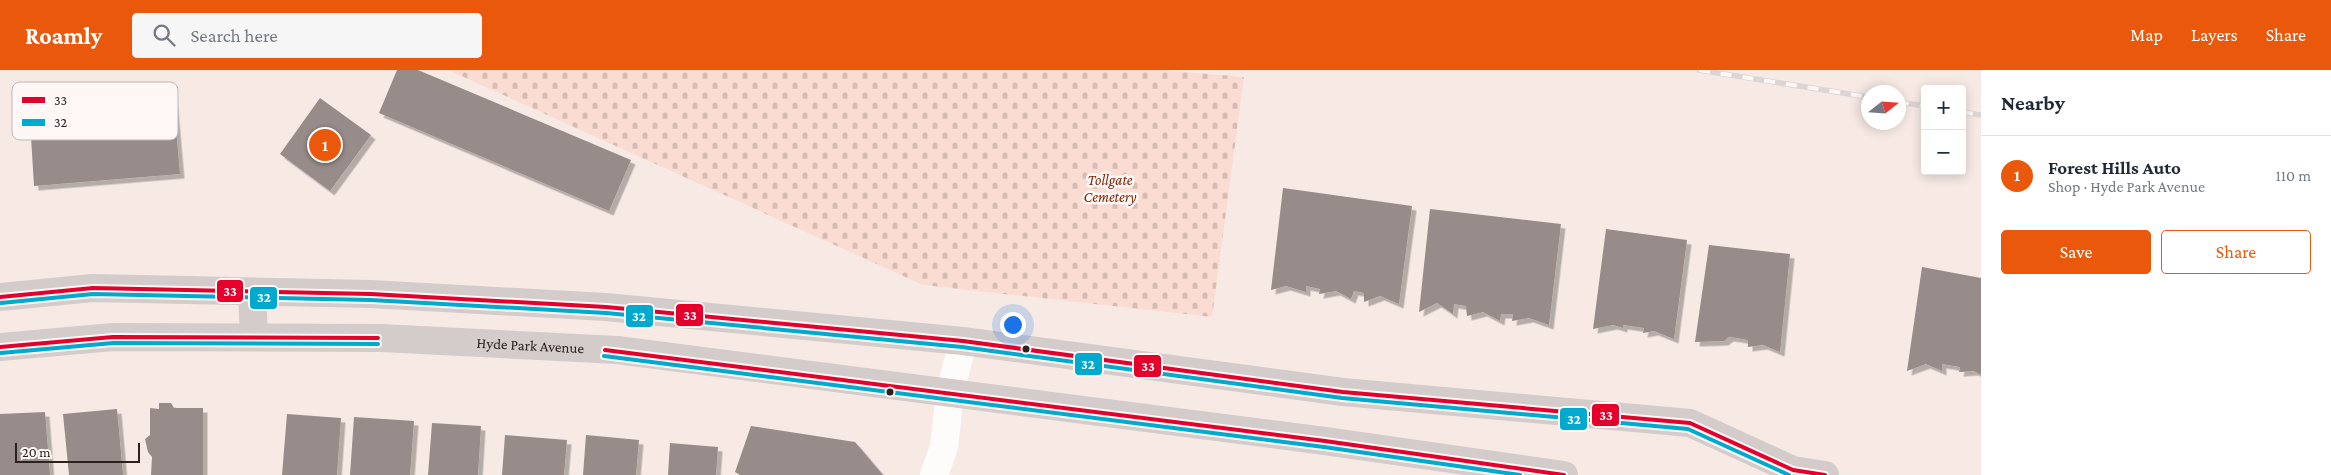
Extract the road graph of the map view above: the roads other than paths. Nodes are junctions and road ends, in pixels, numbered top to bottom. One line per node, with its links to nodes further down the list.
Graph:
1 (252, 292): 2 (main road); 3 (main road); 4 (main road)
2 (0, 296)
3 (254, 337): 5 (main road, Hyde Park Avenue); 6 (main road, Hyde Park Avenue)
4 (963, 341): 6 (street); 7 (main road)
5 (0, 347)
6 (950, 393): 8 (street); 9 (main road, Hyde Park Avenue)
7 (1781, 473): 10 (main road)
8 (934, 475)
9 (1564, 475)
10 (1825, 475)

